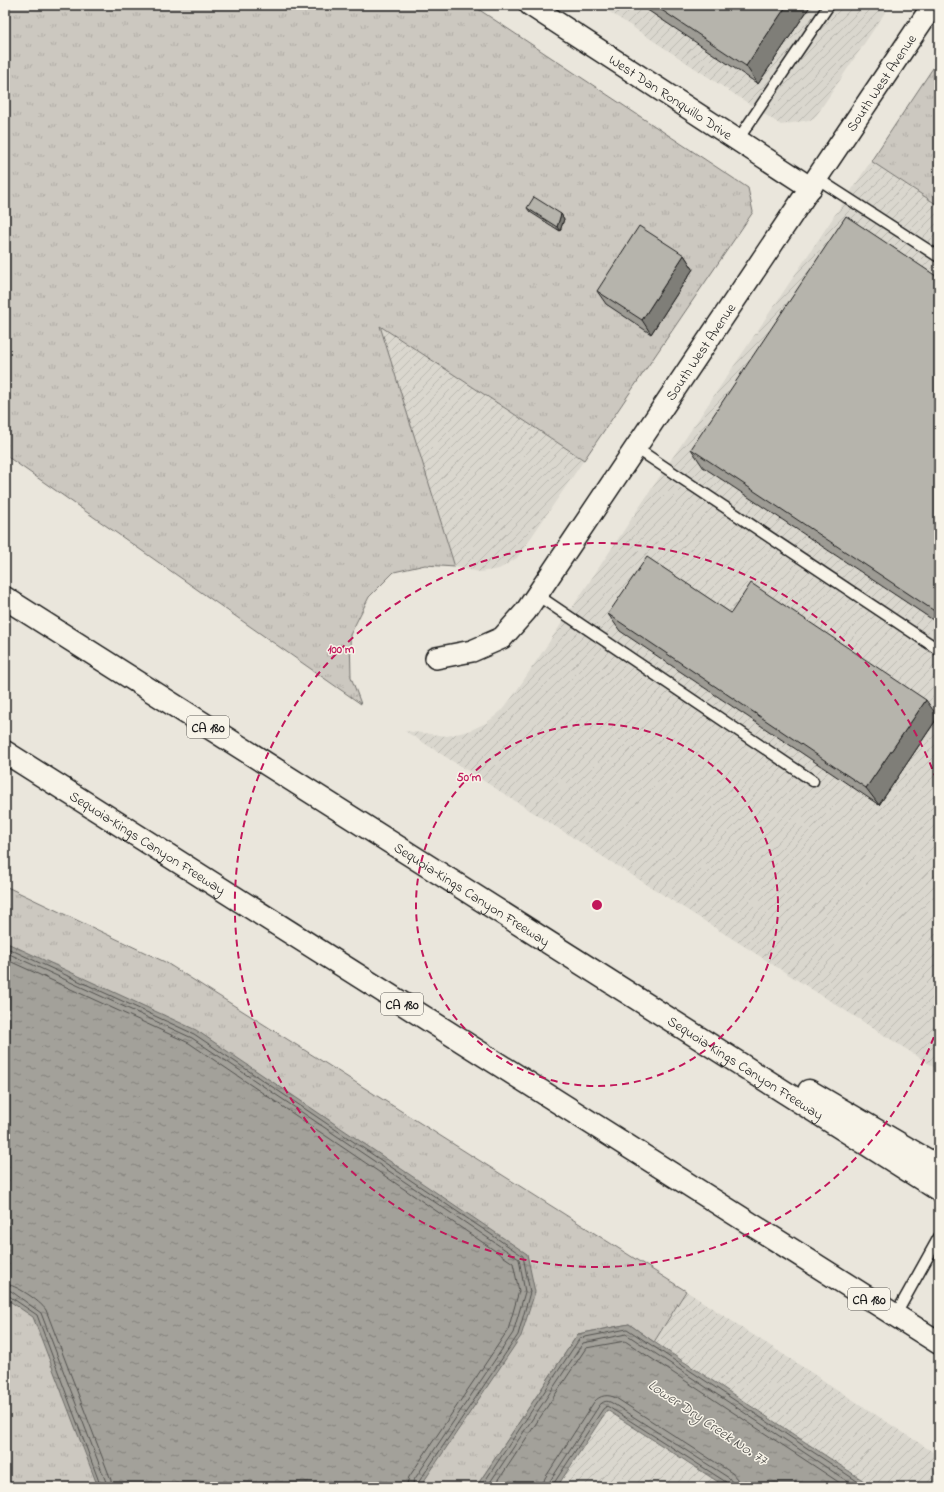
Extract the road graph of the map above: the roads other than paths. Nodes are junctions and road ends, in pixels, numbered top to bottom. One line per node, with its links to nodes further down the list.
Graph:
1 (530, 5): 4 (street, West Dan Ronquillo Drive)
2 (829, 5): 4 (lane)
3 (933, 5): 5 (street, South West Avenue)
4 (738, 141): 5 (street, West Dan Ronquillo Drive)
5 (814, 184): 6 (lane); 7 (street, South West Avenue)
6 (939, 257)
7 (636, 448): 8 (street, South West Avenue); 10 (lane)
8 (537, 595): 11 (street, South West Avenue); 13 (lane)
9 (5, 598): 14 (highway, Sequoia–Kings Canyon Freeway / CA 180)
10 (939, 650)
11 (436, 658)
12 (5, 752): 18 (highway, Sequoia–Kings Canyon Freeway / CA 180)
13 (813, 781)
14 (412, 857): 15 (highway); 16 (highway, Sequoia–Kings Canyon Freeway / CA 180)
15 (939, 1167)
16 (939, 1190)
17 (939, 1237): 18 (lane)
18 (894, 1316): 19 (highway, Sequoia–Kings Canyon Freeway / CA 180)
19 (939, 1344)

